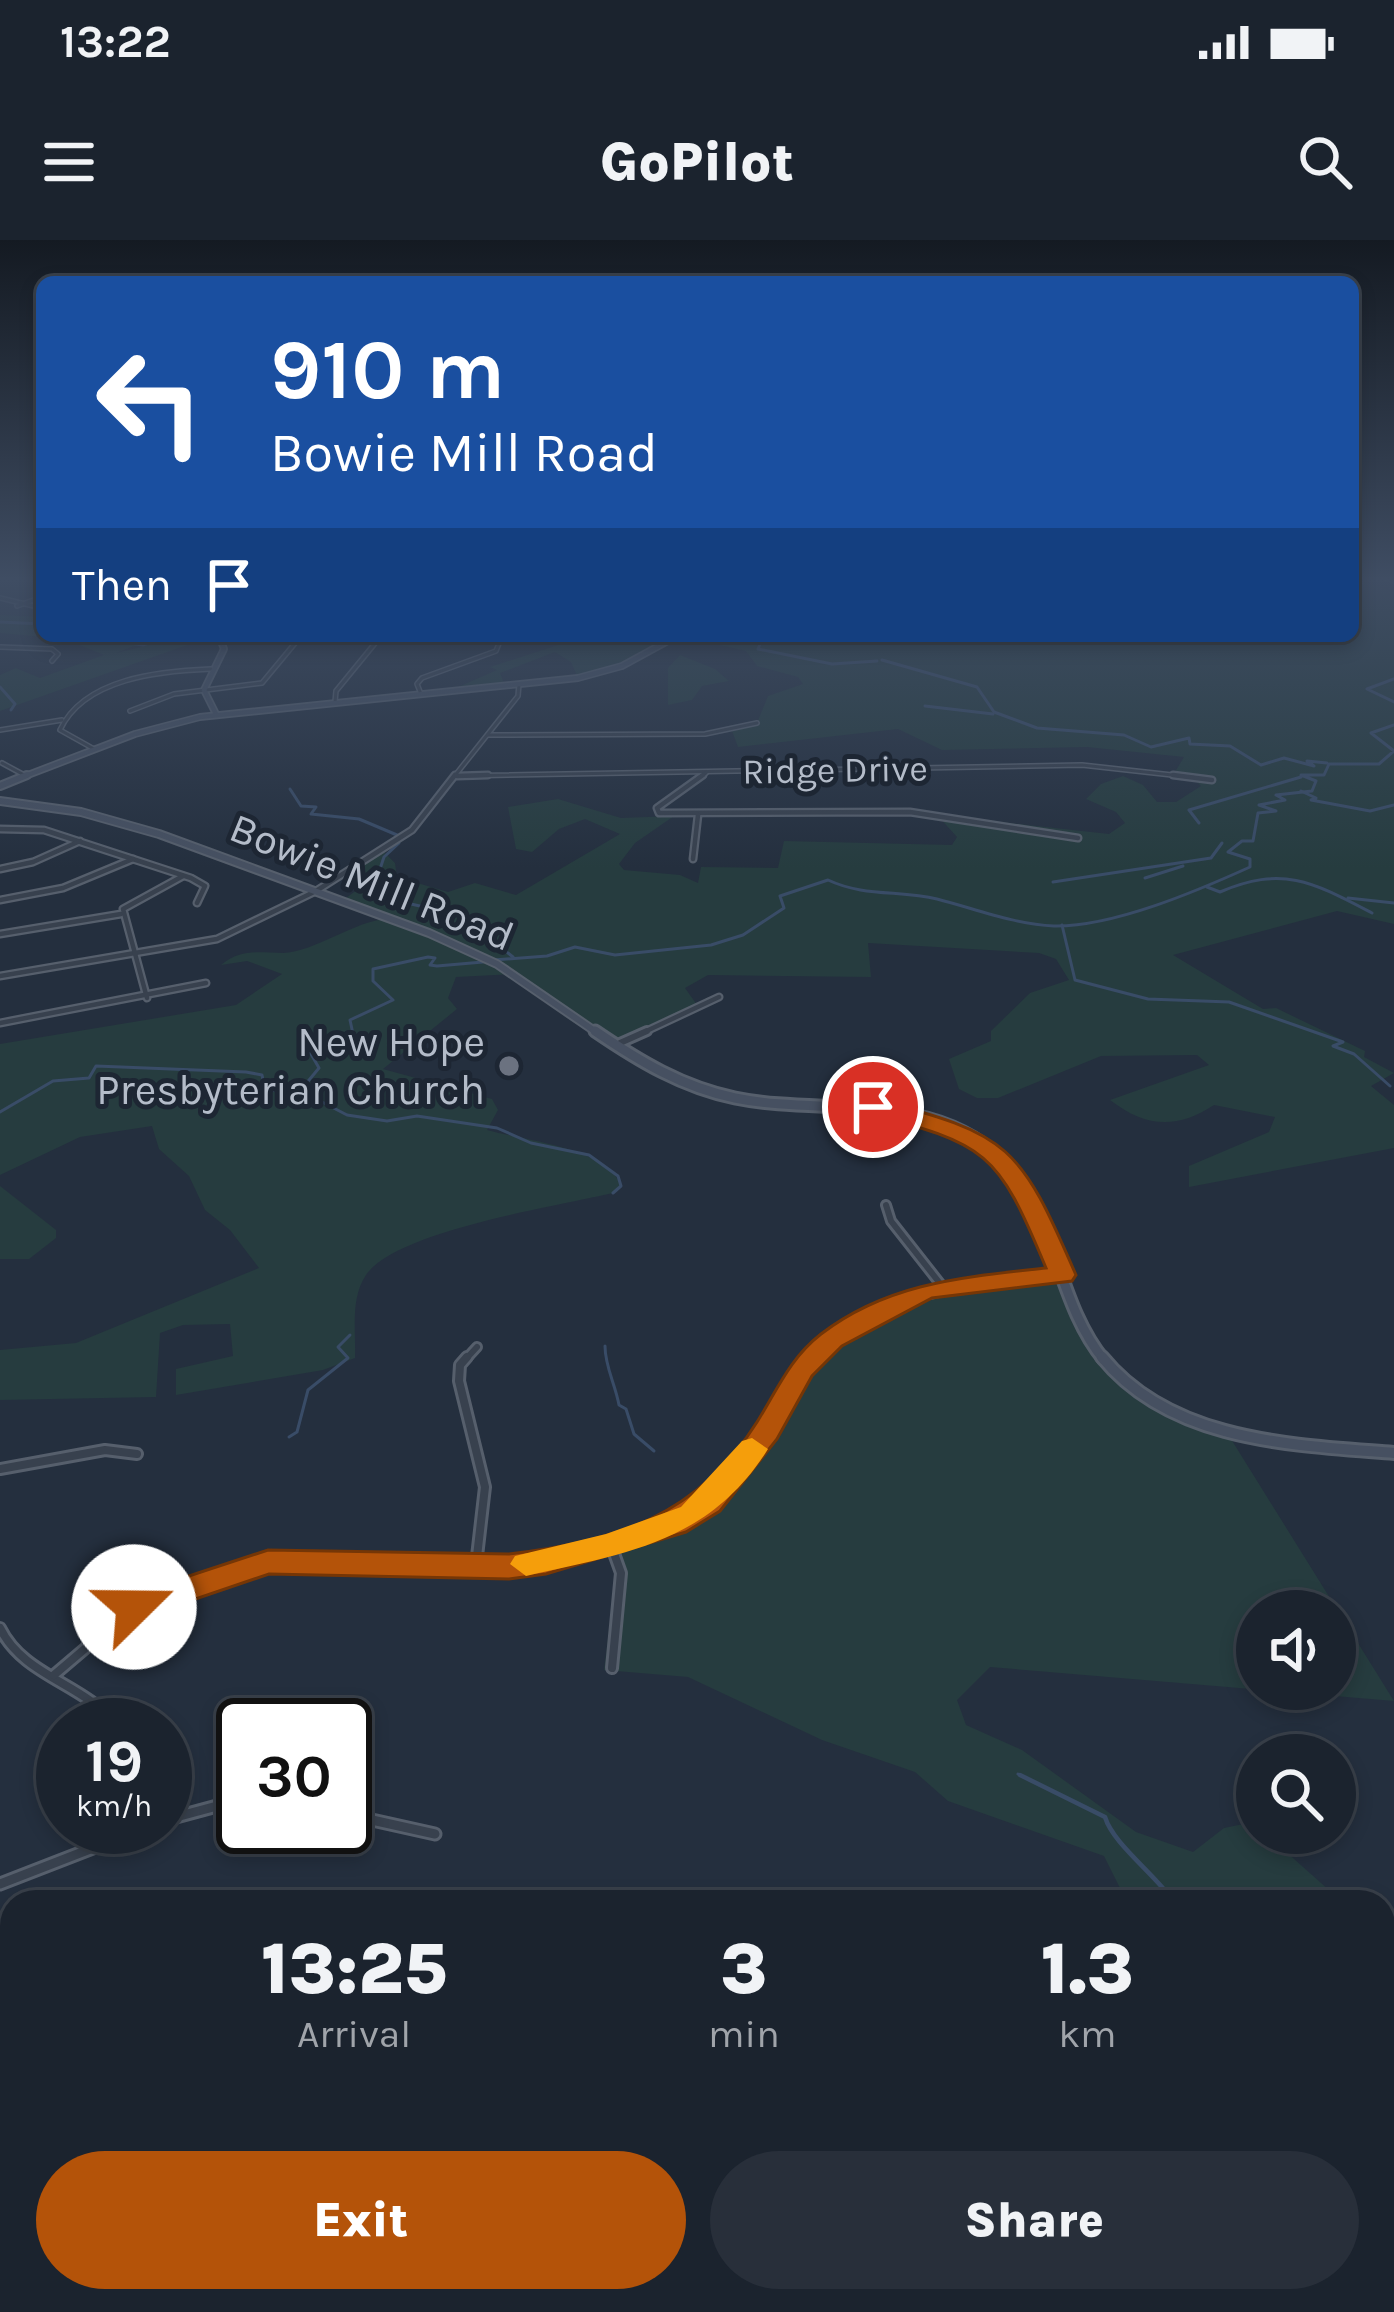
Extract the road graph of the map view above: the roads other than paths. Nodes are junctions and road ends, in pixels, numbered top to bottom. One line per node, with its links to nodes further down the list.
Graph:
1 (153, 675): 13 (street)
2 (209, 675): 8 (street)
3 (272, 675): 8 (street)
4 (349, 675): 10 (street)
5 (431, 675): 9 (street)
6 (586, 675): 7 (street)
7 (520, 684): 9 (street); 16 (street)
8 (204, 690): 11 (street); 12 (street)
9 (421, 694): 10 (street)
10 (335, 702): 12 (street)
11 (130, 711)
12 (216, 715): 17 (street)
13 (62, 720): 15 (street); 17 (street)
14 (757, 723): 16 (street)
15 (0, 730)
16 (488, 735): 21 (street)
17 (95, 749): 20 (street)
18 (2, 763): 20 (street)
19 (706, 773): 21 (street, Ridge Drive); 22 (street, Ridge Drive); 25 (street)
20 (26, 776): 23 (street)
21 (457, 776): 33 (street)
22 (1212, 780)
23 (0, 786)
24 (0, 801): 33 (street, Bowie Mill Road)
25 (698, 815): 27 (street); 30 (street)
26 (0, 829): 28 (street)
27 (1078, 838)
28 (80, 841): 29 (street); 31 (street)
29 (135, 858): 32 (street); 34 (street)
30 (693, 859)
31 (0, 869)
32 (183, 876): 35 (street); 36 (street)
33 (316, 891): 38 (street); 44 (street, Bowie Mill Road)
34 (0, 900)
35 (197, 903)
36 (122, 914): 37 (street); 38 (street)
37 (0, 934)
38 (133, 954): 39 (street); 42 (street)
39 (0, 976)
40 (206, 983): 42 (street)
41 (718, 997): 44 (street)
42 (147, 998): 43 (street)
43 (0, 1023)
44 (620, 1043): 46 (street, Bowie Mill Road)
45 (886, 1205): 47 (street)
46 (1062, 1275): 47 (street); 49 (street, Bowie Mill Road)
47 (942, 1286): 52 (street)
48 (477, 1347): 53 (street)
49 (1394, 1453)
50 (137, 1454): 51 (street)
51 (0, 1469)
52 (611, 1545): 53 (street); 55 (street)
53 (476, 1565): 56 (street)
54 (0, 1628): 56 (street)
55 (612, 1668)
56 (54, 1675): 57 (street)
57 (94, 1698)
58 (372, 1820): 59 (street)
59 (435, 1834)
60 (77, 1854): 61 (street)
61 (0, 1884)

